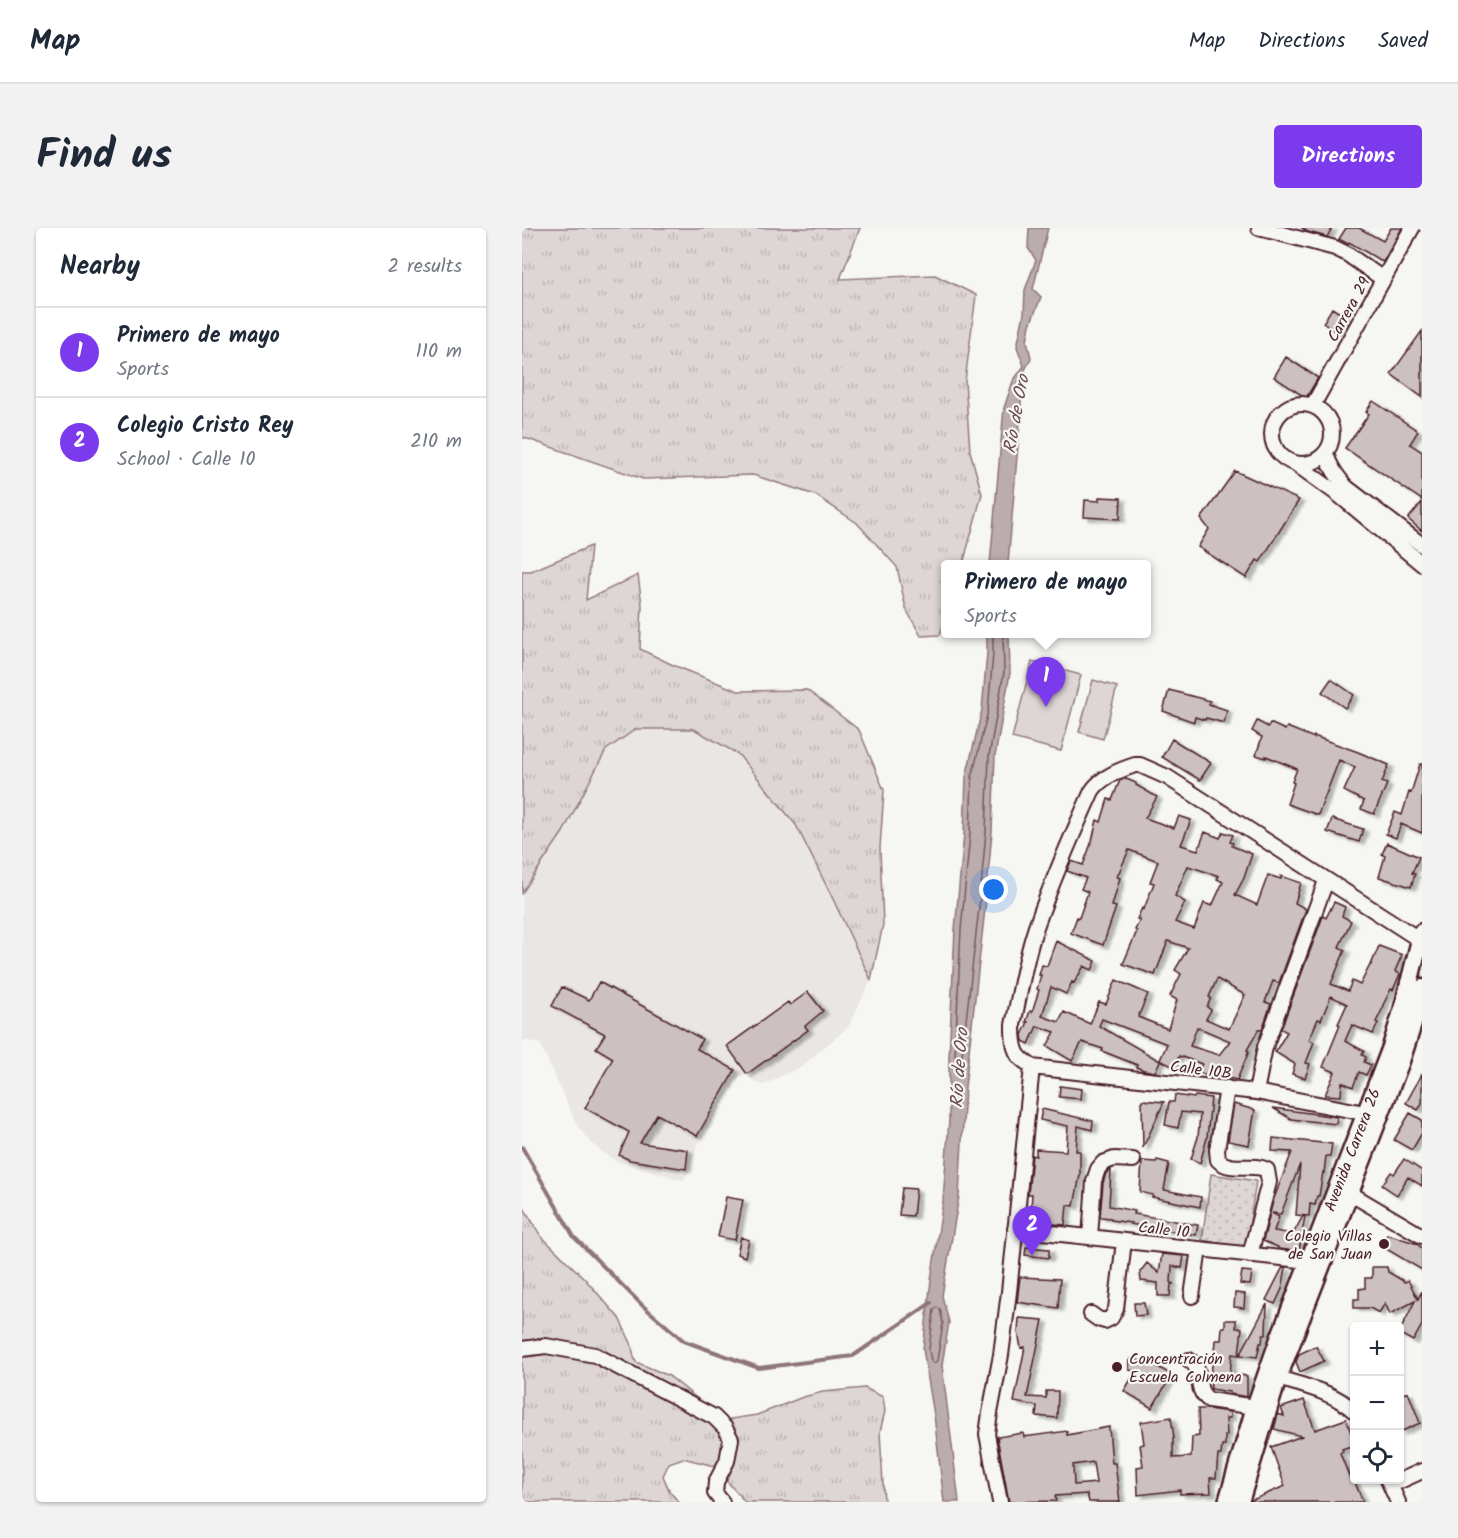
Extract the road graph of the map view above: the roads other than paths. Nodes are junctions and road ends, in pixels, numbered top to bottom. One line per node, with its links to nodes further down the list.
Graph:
1 (1259, 228): 3 (street)
2 (1412, 228): 3 (street, Carrera 29)
3 (1383, 279): 4 (street, Carrera 29)
4 (1312, 405): 5 (street); 6 (street)
5 (1326, 454): 6 (street); 7 (street)
6 (1294, 463): 8 (street)
7 (1422, 545)
8 (1422, 564)
9 (1326, 881): 10 (street); 12 (street); 14 (street)
10 (1421, 936): 15 (main road, Avenida Carrera 26)
11 (1422, 988): 17 (main road, Avenida Carrera 26)
12 (1032, 1067): 13 (street, Calle 10B); 18 (street)
13 (1227, 1088): 14 (street, Calle 10B); 23 (street)
14 (1256, 1092): 15 (street, Calle 10B)
15 (1365, 1113): 17 (main road, Avenida Carrera 26)
16 (1133, 1160): 20 (street)
17 (1344, 1189): 19 (street); 24 (main road, Avenida Carrera 26); 29 (main road, Avenida Carrera 26)
18 (1015, 1229): 20 (street, Calle 10); 36 (street)
19 (1422, 1236)
20 (1090, 1238): 21 (street, Calle 10)
21 (1124, 1241): 22 (street, Calle 10); 26 (street)
22 (1199, 1249): 23 (street, Calle 10); 25 (street)
23 (1250, 1255): 24 (street, Calle 10)
24 (1309, 1261): 30 (main road, Avenida Carrera 26)
25 (1192, 1296)
26 (1091, 1314)
27 (522, 1349): 35 (street)
28 (1189, 1360): 30 (street)
29 (1278, 1378): 31 (street); 38 (main road, Avenida Carrera 26)
30 (1256, 1407): 37 (main road, Avenida Carrera 26)
31 (1350, 1407)
32 (1422, 1471): 33 (street)
33 (1404, 1477)
34 (1390, 1484): 39 (street)
35 (722, 1502)
36 (999, 1502)
37 (1227, 1502)
38 (1240, 1502)
39 (1398, 1502)

